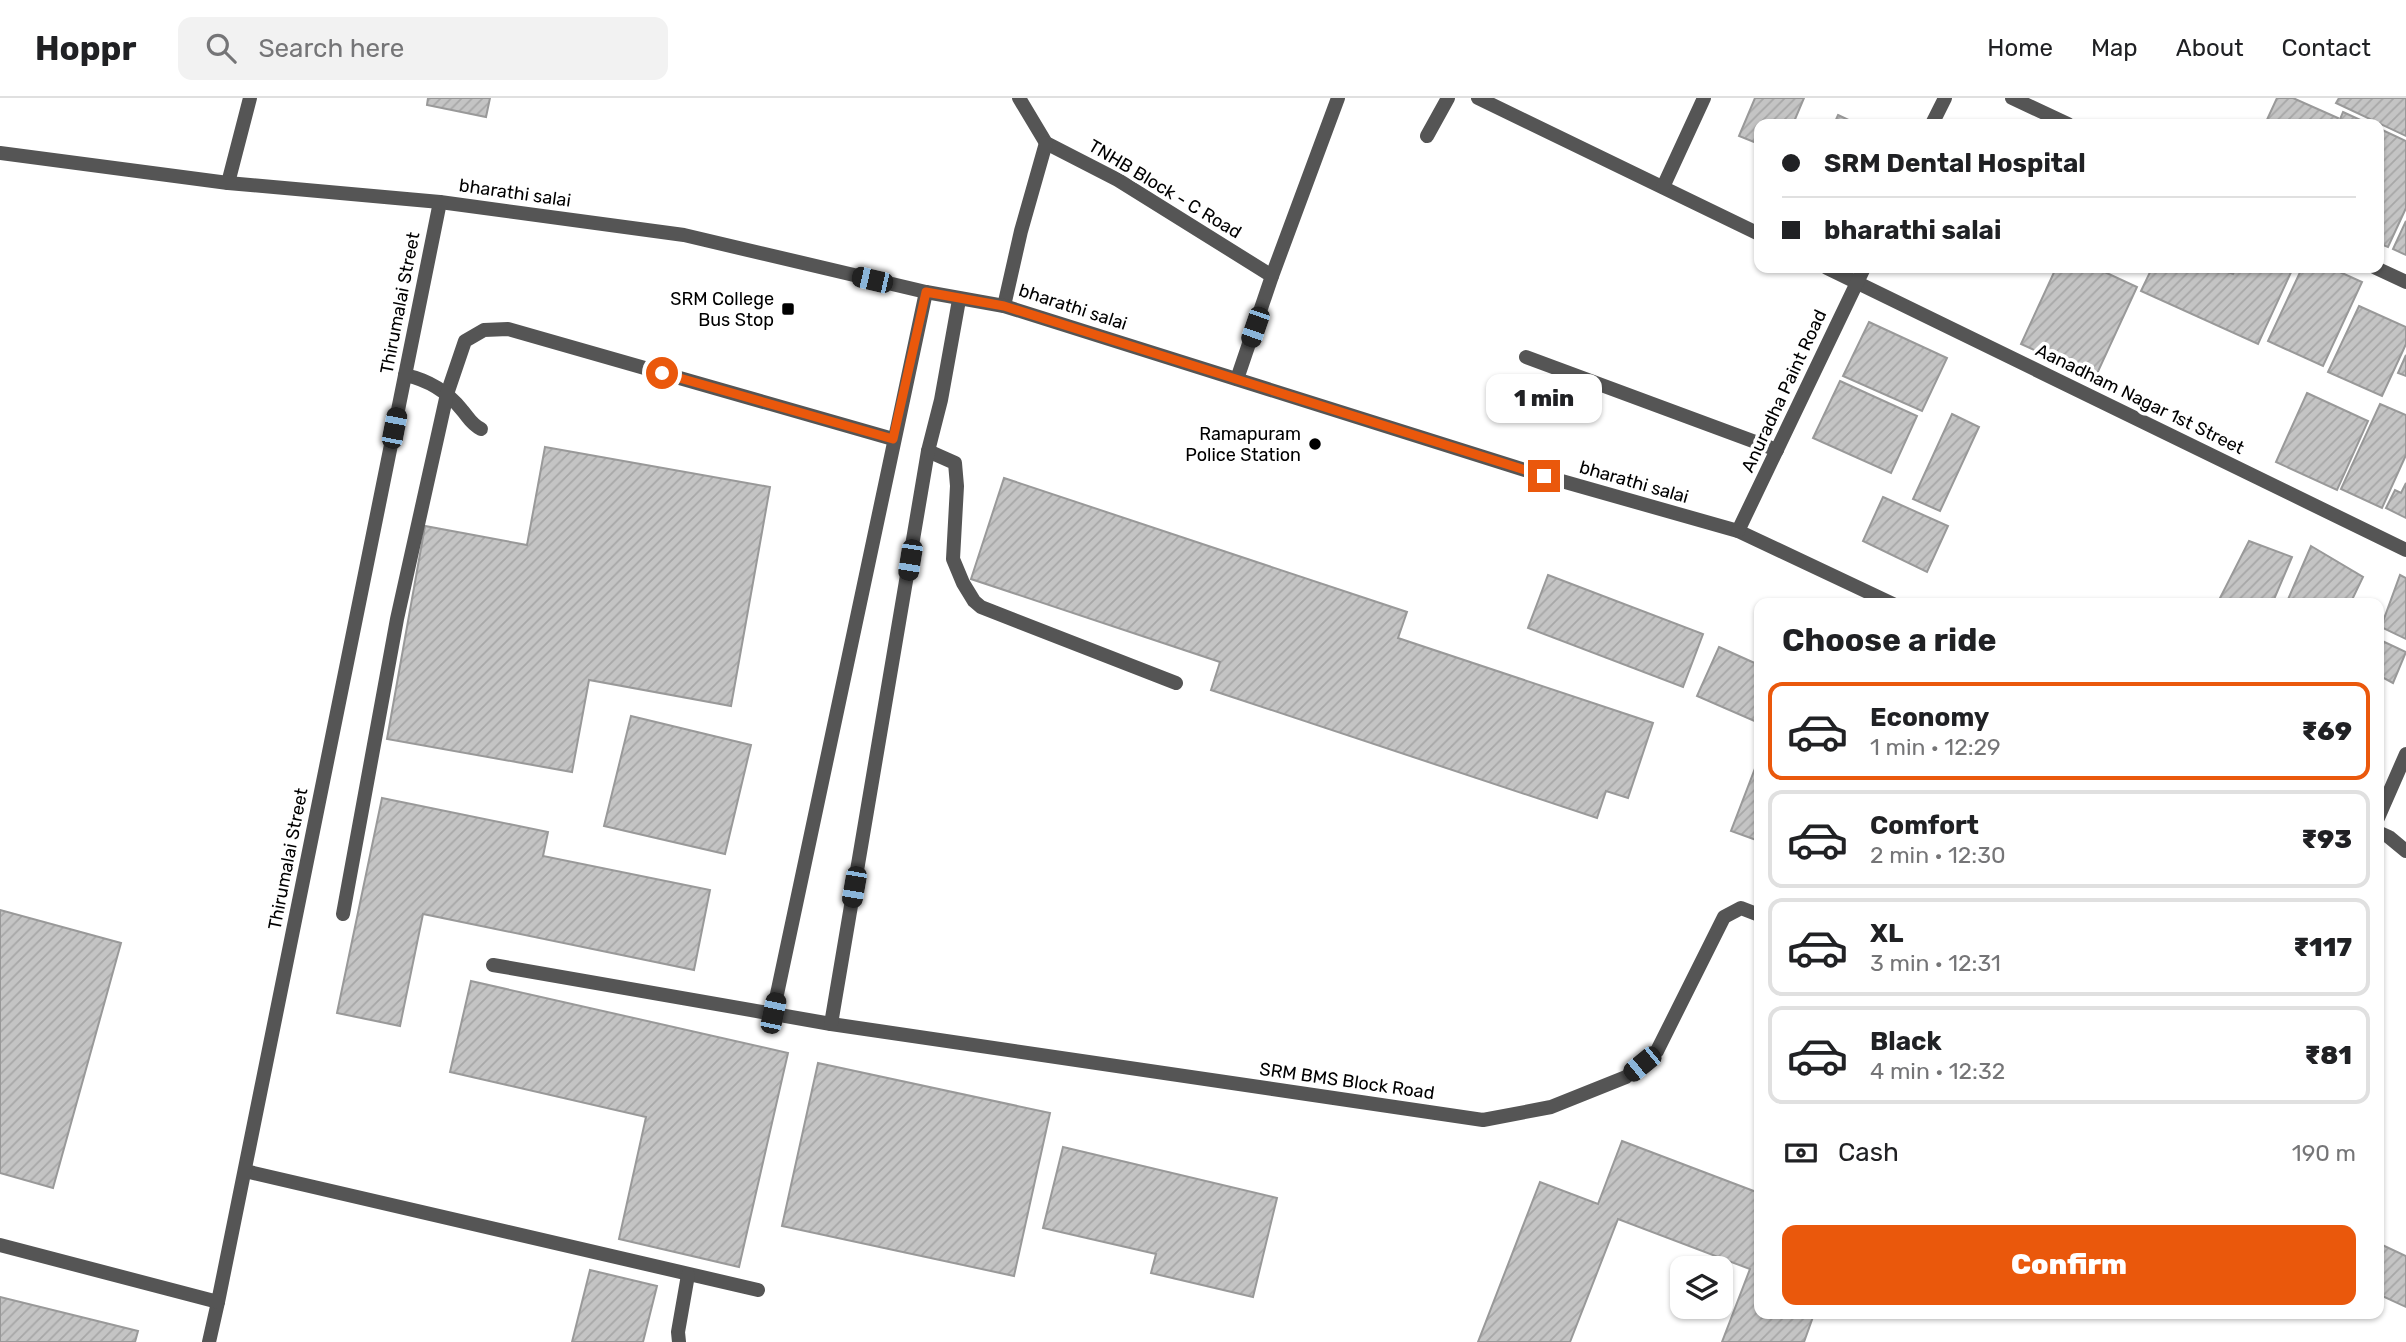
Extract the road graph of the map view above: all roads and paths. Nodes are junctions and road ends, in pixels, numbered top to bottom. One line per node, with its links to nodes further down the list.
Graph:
1 (250, 98): 14 (street)
2 (1019, 98): 12 (street)
3 (1338, 98): 21 (street)
4 (1448, 98): 11 (street)
5 (1478, 98): 15 (street)
6 (1704, 98): 15 (street)
7 (1945, 98): 9 (street)
8 (2012, 98): 10 (street)
9 (1934, 119)
10 (2057, 119)
11 (1427, 136)
12 (1046, 143): 21 (street, TNHB Block - C Road); 26 (street)
13 (0, 153): 14 (street, bharathi salai)
14 (228, 183): 16 (street, bharathi salai)
15 (1663, 187): 17 (street)
16 (440, 202): 24 (street, bharathi salai); 28 (street, Thirumalai Street)
17 (1754, 232)
18 (2384, 272): 23 (street)
19 (1838, 273): 22 (street, Aanadham Nagar 1st Street)
20 (1862, 273): 22 (street, Anuradha Paint Road)
21 (1272, 276): 29 (street)
22 (1857, 282): 34 (street, Anuradha Paint Road); 36 (street, Aanadham Nagar 1st Street)
23 (2406, 282)
24 (926, 292): 25 (street, bharathi salai); 32 (street)
25 (959, 300): 26 (street, bharathi salai); 33 (street)
26 (1004, 306): 29 (street, bharathi salai)
27 (1526, 357): 34 (street)
28 (405, 375): 30 (street); 48 (street, Thirumalai Street)
29 (1237, 379): 35 (street, bharathi salai)
30 (447, 394): 31 (street); 32 (street); 44 (street)
31 (481, 429)
32 (893, 439): 46 (street)
33 (928, 450): 38 (street); 47 (street)
34 (1777, 450): 35 (street, Anuradha Paint Road)
35 (1738, 531): 37 (street, bharathi salai)
36 (2406, 550)
37 (1880, 598)
38 (1176, 683)
39 (2406, 754): 40 (street)
40 (2384, 804)
41 (2384, 835): 42 (street)
42 (2406, 852)
43 (1754, 913): 47 (street, SRM BMS Block Road)
44 (343, 914)
45 (493, 965): 46 (street, SRM BMS Block Road)
46 (773, 1013): 47 (street, SRM BMS Block Road)
47 (831, 1024)
48 (245, 1171): 50 (street); 52 (street, Thirumalai Street)
49 (0, 1245): 52 (street)
50 (688, 1275): 51 (street); 54 (street)
51 (758, 1290)
52 (218, 1302): 53 (street, Thirumalai Street)
53 (209, 1342)
54 (679, 1342)

